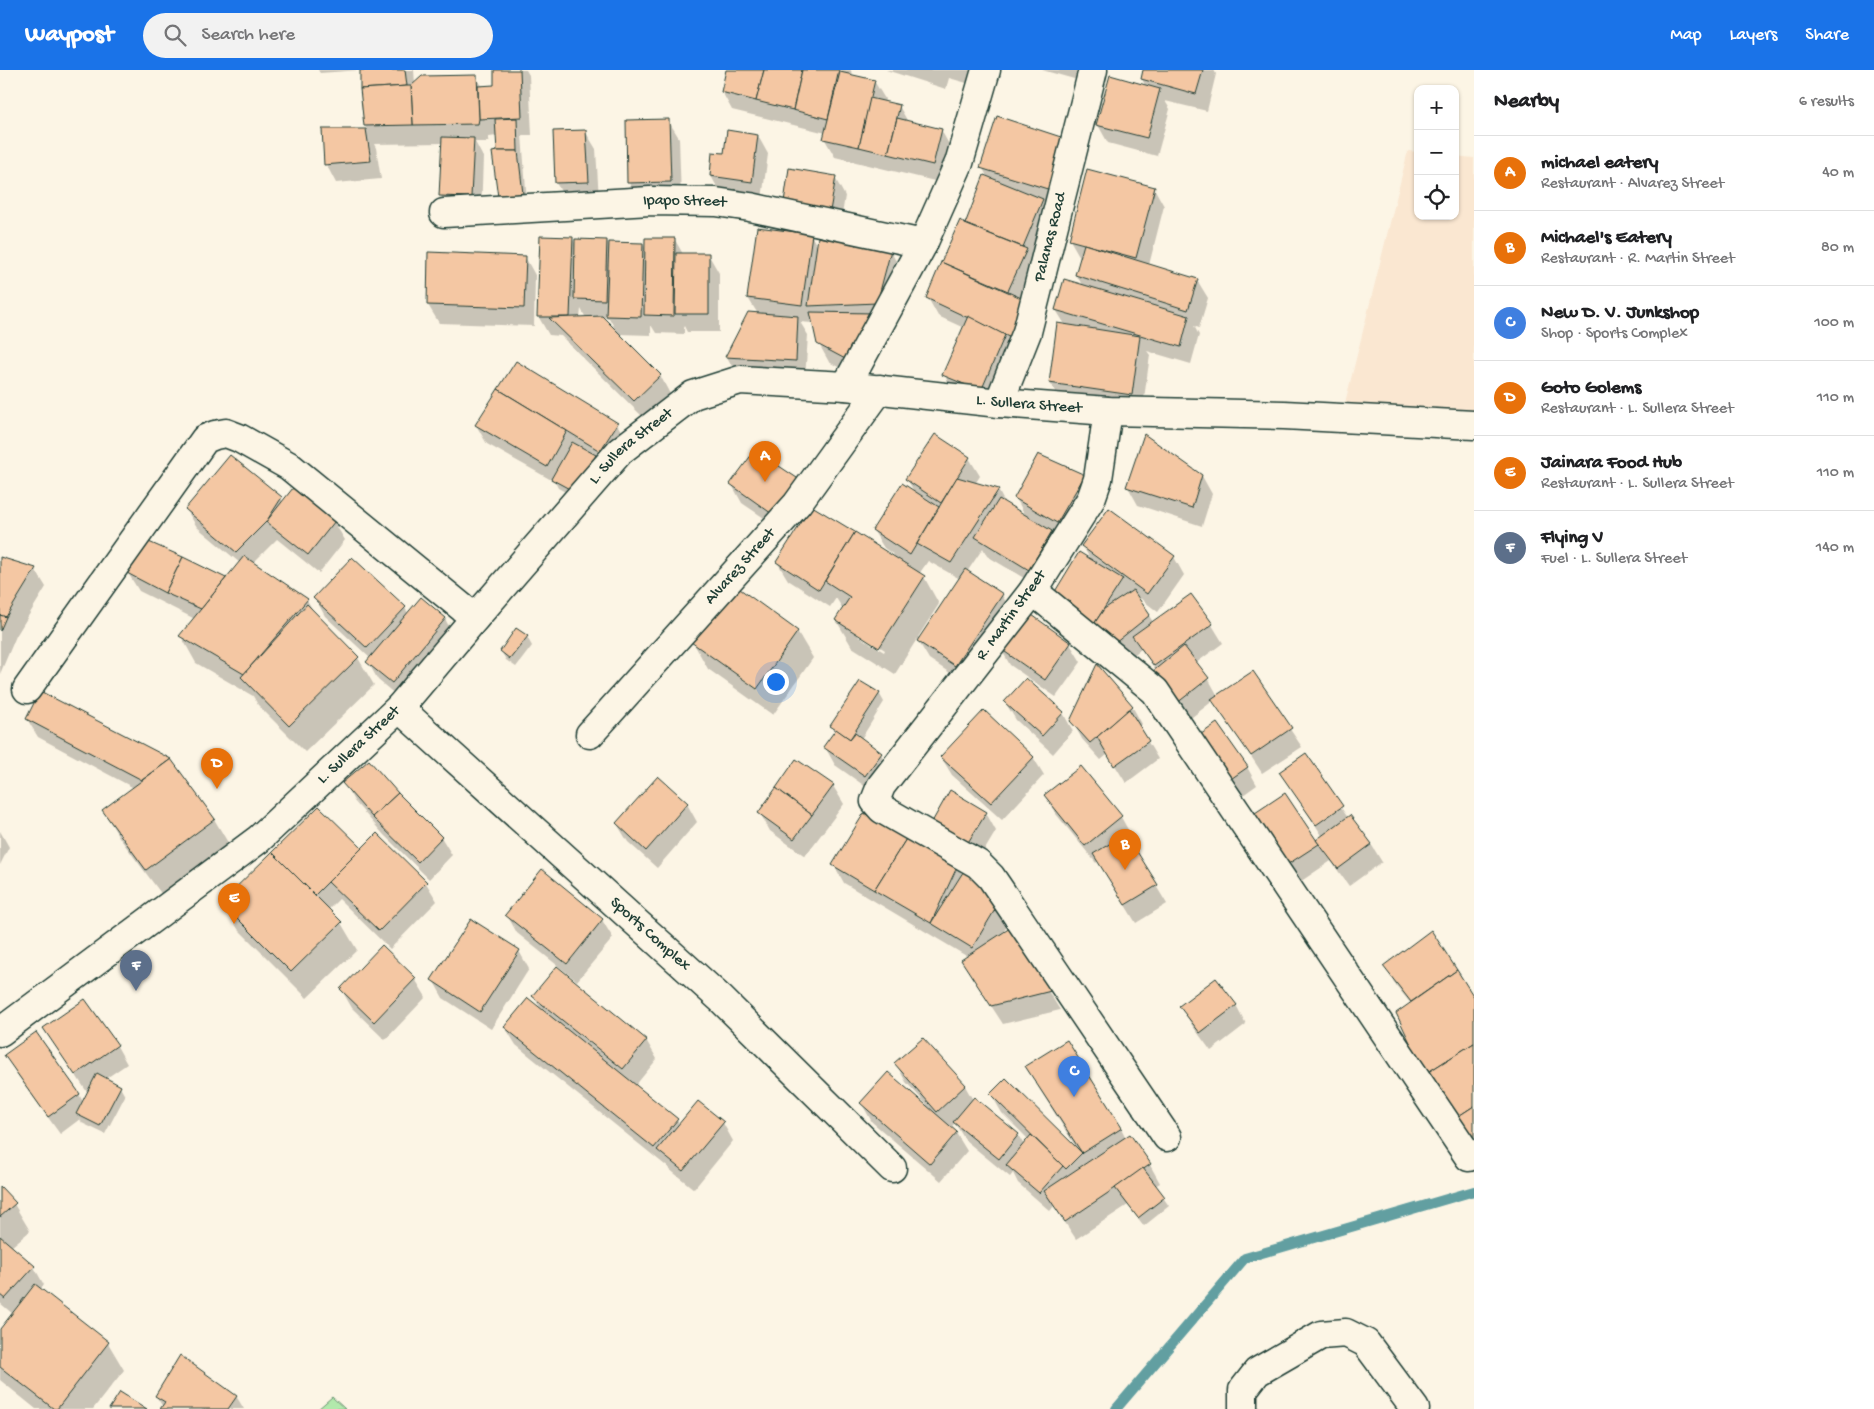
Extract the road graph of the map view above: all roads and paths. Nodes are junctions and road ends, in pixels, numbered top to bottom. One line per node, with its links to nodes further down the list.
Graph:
1 (986, 70): 4 (street)
2 (1093, 70): 7 (street, Palanas Road)
3 (444, 213): 4 (street, Ipapo Street)
4 (923, 244): 5 (street)
5 (846, 386): 6 (street, L. Sullera Street); 11 (street, L. Sullera Street)
6 (880, 390): 7 (street, L. Sullera Street); 14 (street, Alvarez Street)
7 (999, 402): 8 (street, L. Sullera Street)
8 (1108, 411): 9 (street, L. Sullera Street); 10 (street, R. Martin Street)
9 (1474, 425)
10 (1033, 591): 16 (street, R. Martin Street); 17 (street)
11 (475, 618): 12 (street); 13 (street, L. Sullera Street)
12 (27, 689)
13 (398, 708): 15 (street, L. Sullera Street); 18 (street, Sports Complex)
14 (590, 734)
15 (0, 1032)
16 (1167, 1137)
17 (1469, 1157)
18 (892, 1168)
19 (1243, 1409): 20 (street)
20 (1415, 1409)

